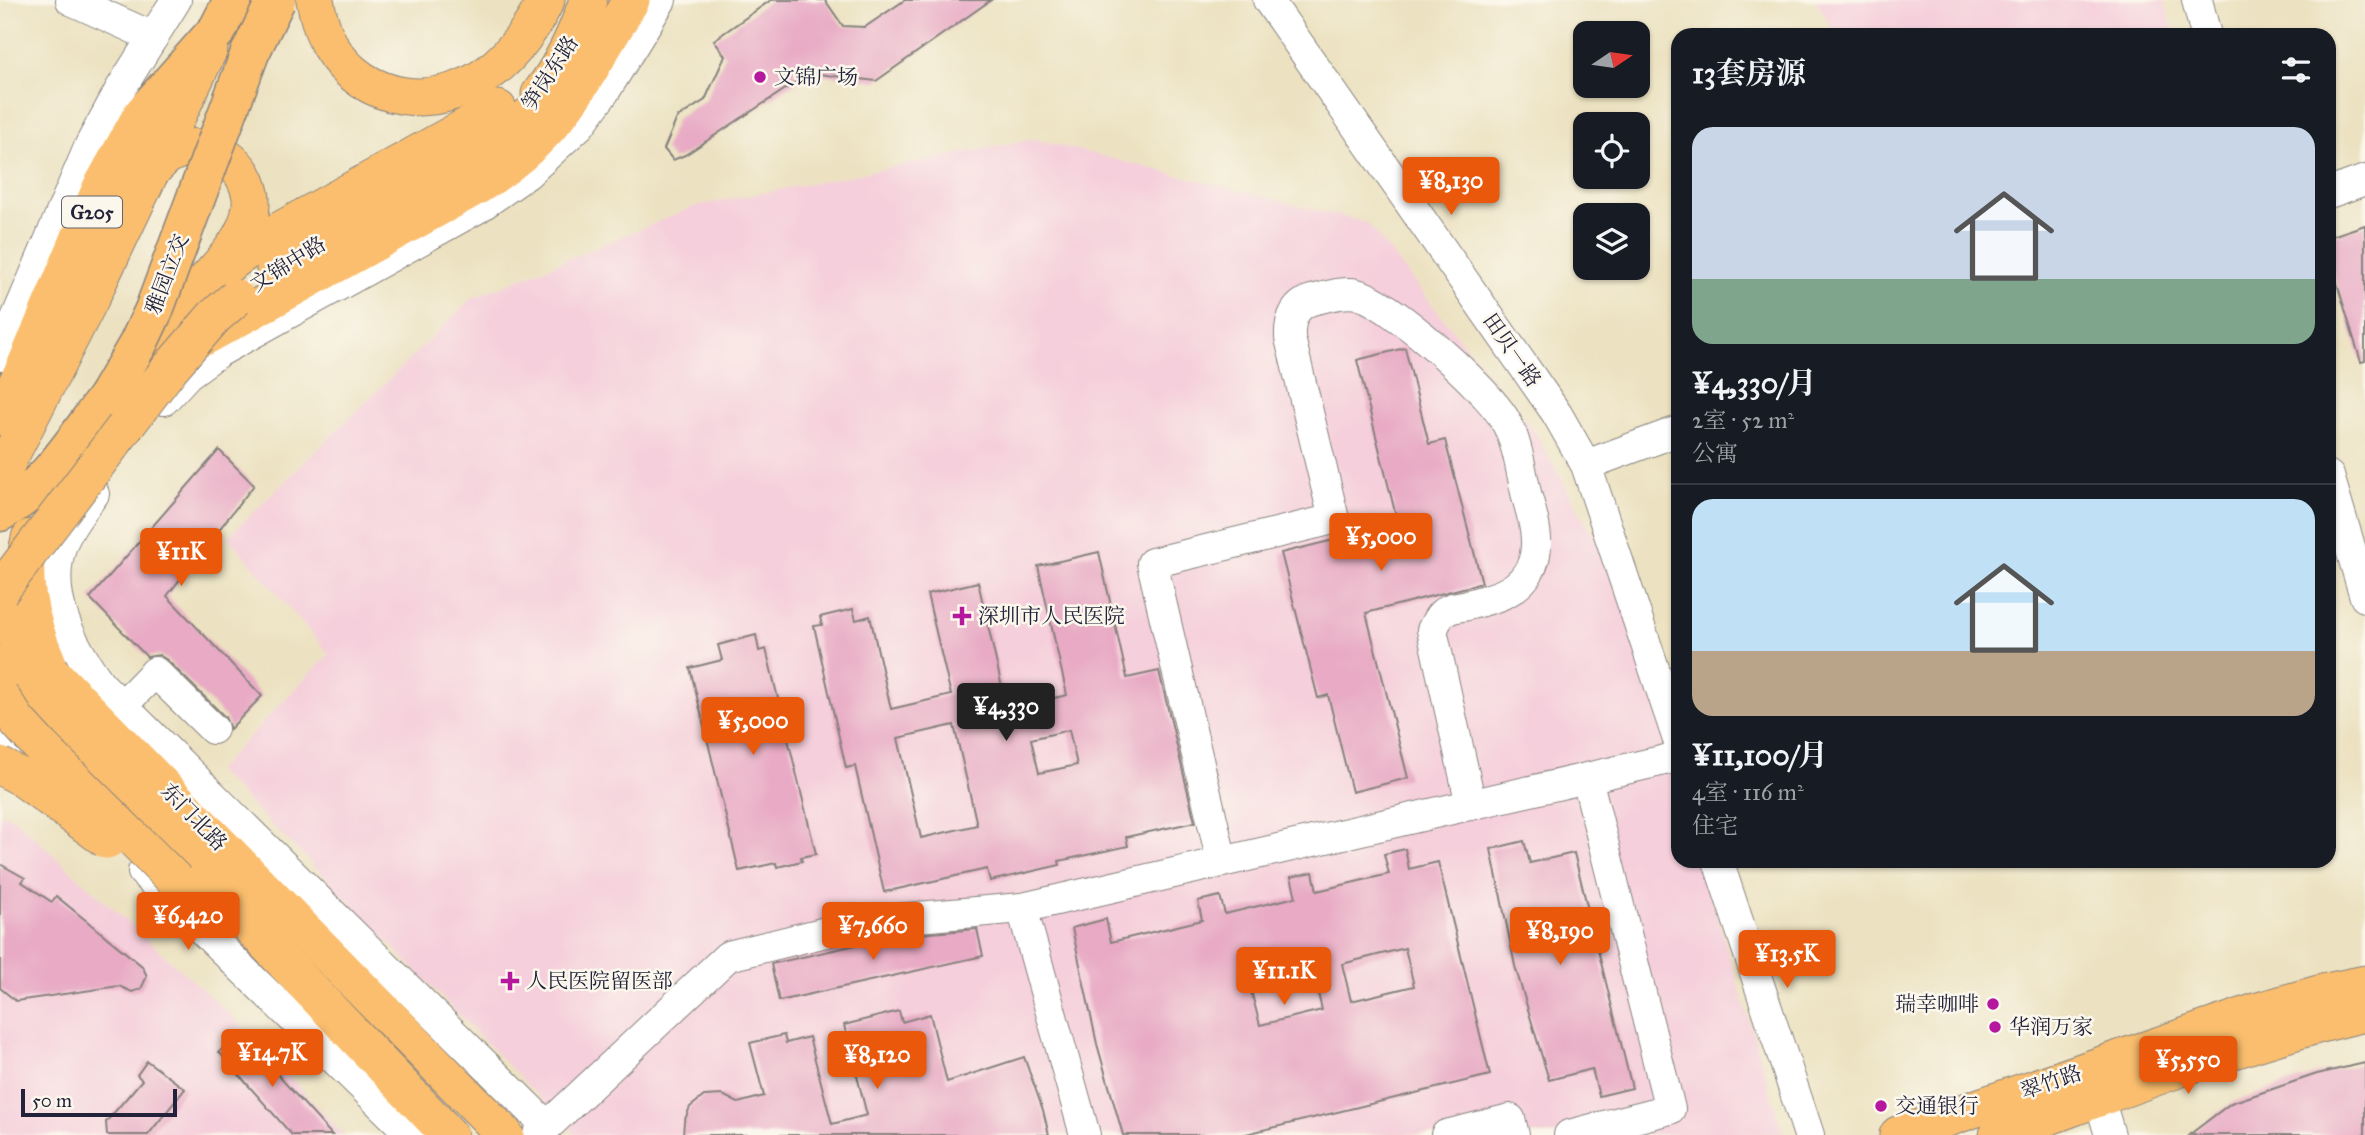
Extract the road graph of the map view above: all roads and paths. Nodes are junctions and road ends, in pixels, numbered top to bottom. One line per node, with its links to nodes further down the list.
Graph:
1 (71, 0): 13 (street)
2 (176, 0): 13 (street)
3 (276, 0): 21 (highway, 雅园立交, bridge)
4 (315, 0): 5 (main road, 笋岗东路)
5 (546, 0)
6 (588, 0): 14 (main road, 笋岗东路)
7 (631, 0): 14 (main road, 文锦中路)
8 (661, 0): 34 (street)
9 (1268, 0): 24 (street, 田贝一路)
10 (2197, 0): 12 (street)
11 (226, 14): 15 (main road); 22 (highway, G205)
12 (2204, 28)
13 (153, 37): 20 (street)
14 (580, 58): 18 (main road); 19 (main road, 文锦中路); 21 (main road)
15 (149, 173): 18 (main road); 25 (main road)
16 (2365, 180): 17 (street)
17 (2336, 190)
18 (202, 286): 21 (main road)
19 (236, 298): 21 (main road, bridge); 28 (main road, 文锦中路, bridge)
20 (0, 356)
21 (115, 398): 27 (highway, 雅园立交); 32 (main road)
22 (0, 416)
23 (1671, 434): 24 (street)
24 (1586, 465): 35 (street, 田贝一路)
25 (0, 476)
26 (2336, 499): 29 (street)
27 (0, 512)
28 (0, 591)
29 (2365, 597)
30 (0, 620): 32 (main road, 东门北路)
31 (0, 664): 48 (main road, 东门北路)
32 (52, 671): 34 (main road, 东门北路)
33 (0, 696): 44 (main road, bridge)
34 (113, 715): 36 (street); 50 (street); 53 (main road, 东门北路)
35 (1671, 719)
36 (213, 729)
37 (0, 732): 44 (street)
38 (1671, 759): 40 (street)
39 (0, 766): 44 (main road, bridge)
40 (1587, 778): 41 (street); 57 (street)
41 (1471, 805): 42 (street); 42 (street)
42 (1222, 862): 45 (street)
43 (1720, 868): 58 (street)
44 (166, 884): 48 (main road); 51 (street)
45 (1022, 908): 50 (street); 54 (street)
46 (2365, 984): 59 (main road, 翠竹路)
47 (2365, 1013): 49 (main road, 翠竹路)
48 (345, 1025): 52 (main road, 东门北路)
49 (2099, 1098): 60 (main road, 翠竹路); 61 (street)
50 (542, 1130)
51 (412, 1135)
52 (449, 1135)
53 (505, 1135)
54 (1084, 1135)
55 (1446, 1135): 56 (street)
56 (1514, 1135)
57 (1569, 1135)
58 (1809, 1135)
59 (1898, 1135)
60 (1998, 1135)
61 (2110, 1135)

